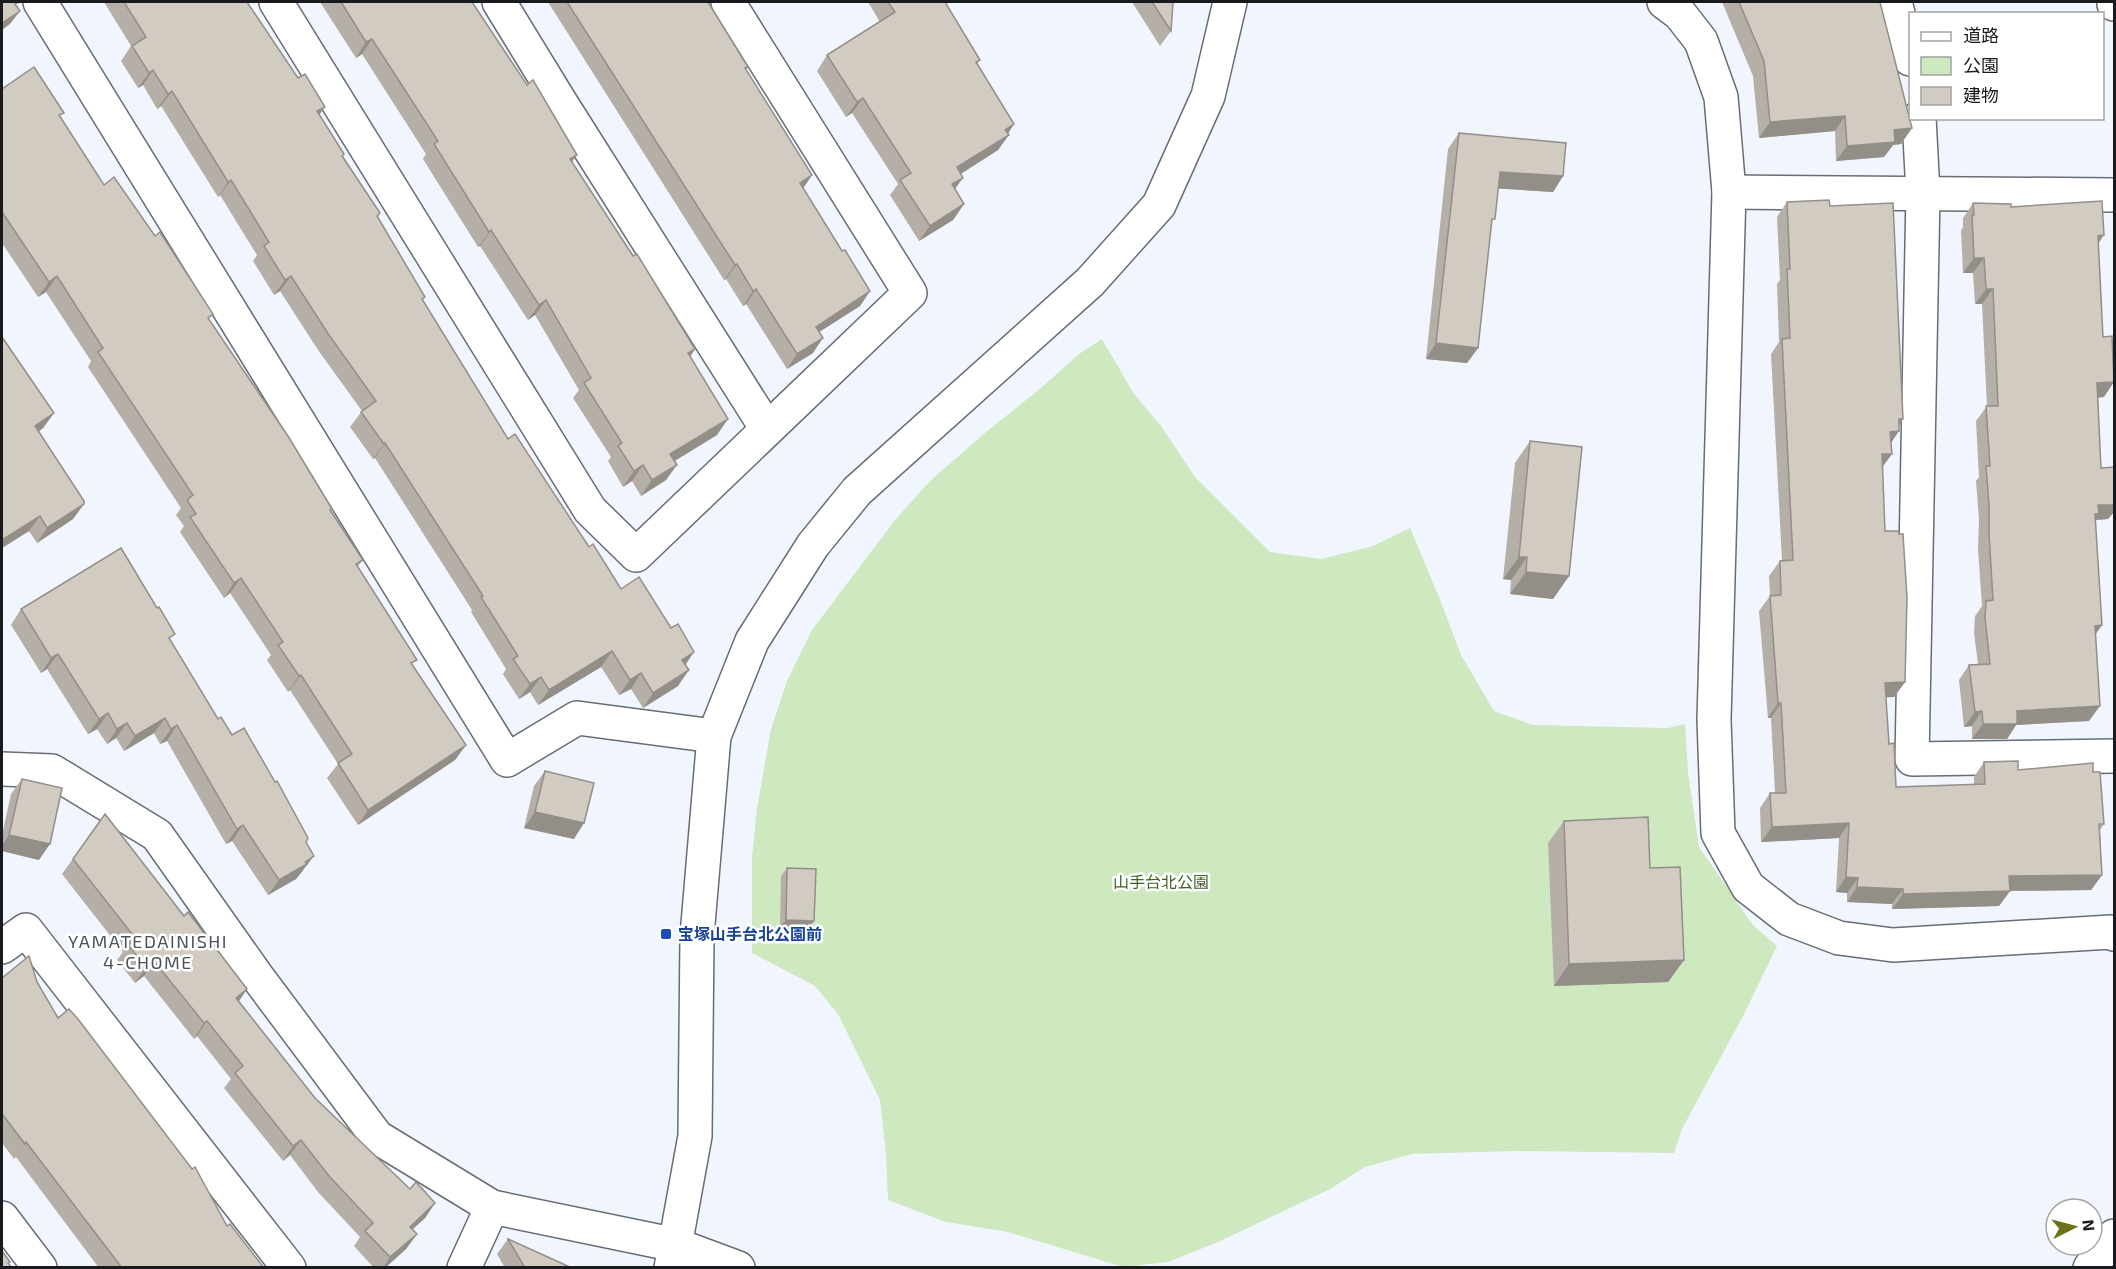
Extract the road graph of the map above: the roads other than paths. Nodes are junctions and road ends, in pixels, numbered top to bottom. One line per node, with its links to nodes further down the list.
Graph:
1 (40, 2): 14 (street)
2 (276, 2): 13 (street)
3 (499, 2): 13 (street)
4 (728, 2): 13 (street)
5 (1230, 2): 14 (street)
6 (1664, 2): 10 (street)
7 (1895, 2): 8 (street)
8 (1909, 52)
9 (1919, 120): 11 (street)
10 (1729, 192): 11 (street); 17 (street)
11 (1923, 193): 12 (street); 15 (street)
12 (2115, 195)
13 (767, 429)
14 (714, 736): 22 (street)
15 (2115, 756)
16 (2, 769): 19 (street)
17 (2115, 934)
18 (2, 947): 24 (street)
19 (492, 1208): 22 (street); 25 (street)
20 (2, 1218): 23 (street)
21 (2115, 1236): 27 (street)
22 (673, 1256): 26 (street)
23 (40, 1268)
24 (289, 1268)
25 (464, 1268)
26 (738, 1268)
27 (2090, 1268)

